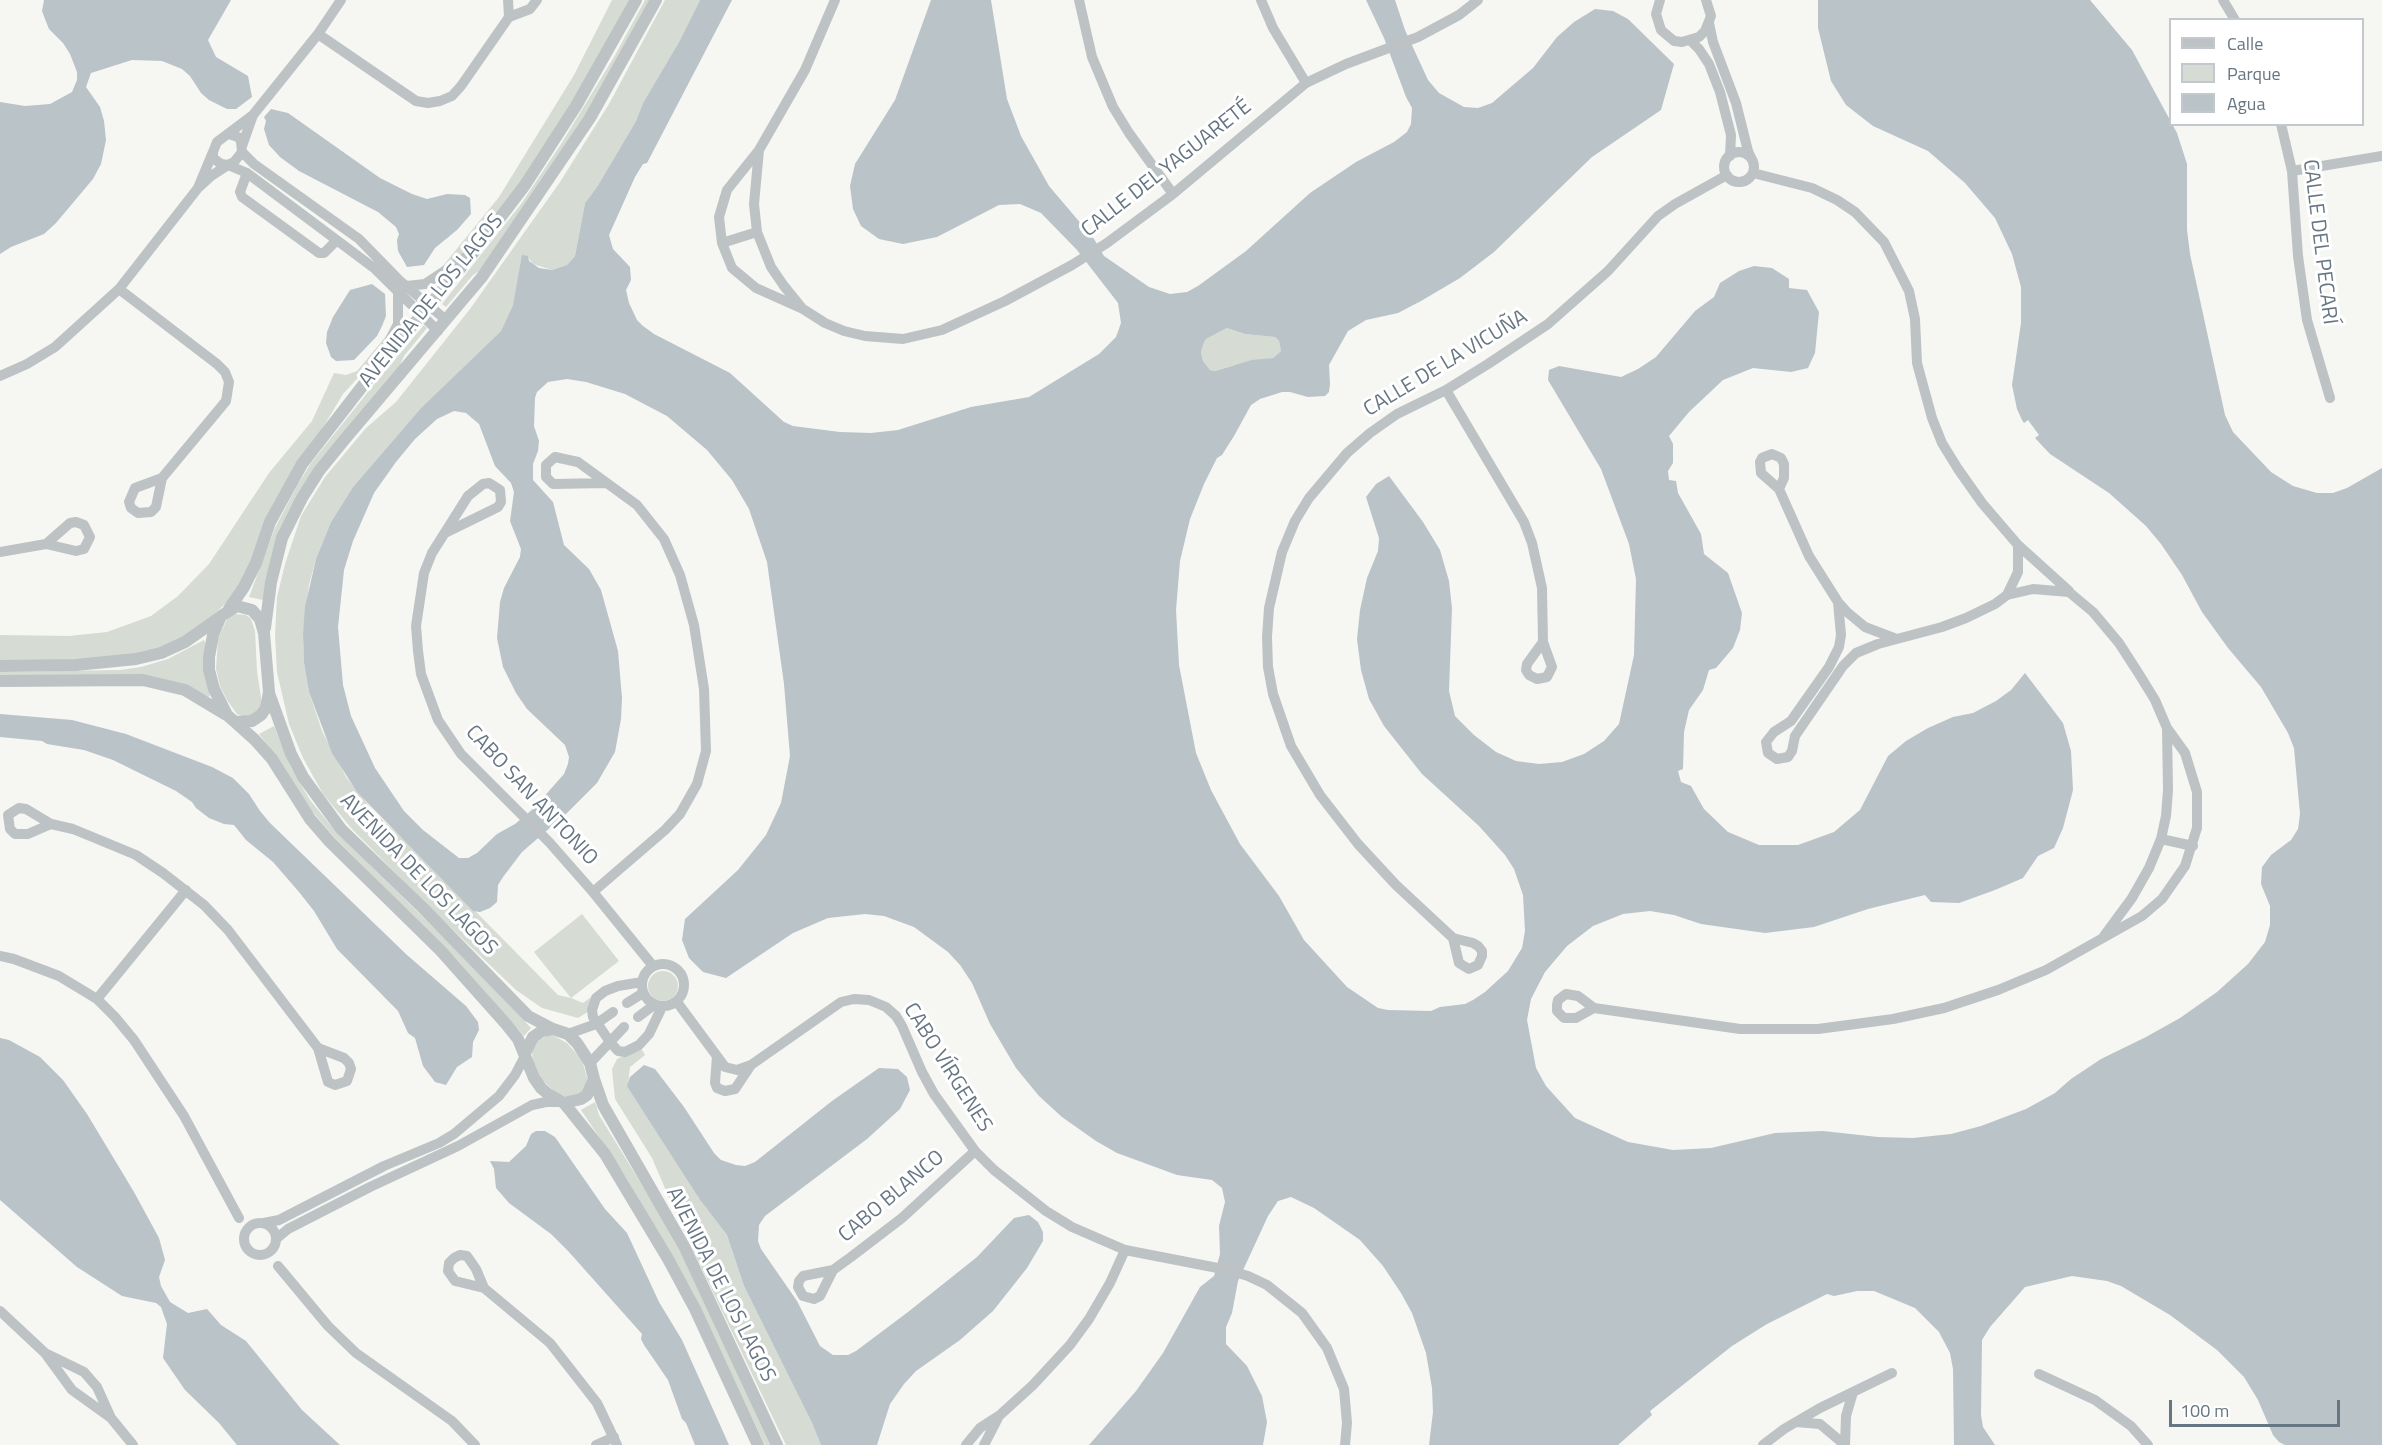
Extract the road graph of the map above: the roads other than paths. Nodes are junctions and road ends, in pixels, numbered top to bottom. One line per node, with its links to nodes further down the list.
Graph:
1 (341, 0): 16 (street)
2 (508, 0): 13 (street)
3 (537, 0): 13 (street)
4 (636, 0): 38 (street, AVENIDA DE LOS LAGOS)
5 (656, 0): 43 (street, AVENIDA DE LOS LAGOS)
6 (835, 0): 23 (street, CALLE DEL YAGUARETÉ)
7 (1079, 0): 34 (street)
8 (1261, 0): 18 (street)
9 (1478, 0): 18 (street, CALLE DEL YAGUARETÉ)
10 (2223, 0): 14 (street)
11 (1657, 2): 17 (street)
12 (1711, 3): 15 (street)
13 (509, 17): 16 (street)
14 (2234, 18)
15 (1709, 23): 17 (street); 27 (street)
16 (318, 34): 19 (street)
17 (1691, 41): 25 (street)
18 (1305, 84): 34 (street, CALLE DEL YAGUARETÉ)
19 (253, 115): 21 (street); 22 (street)
20 (2281, 126): 29 (street, CALLE DEL PECARÍ)
21 (229, 134): 22 (street); 24 (street)
22 (242, 149): 28 (street); 40 (street)
23 (759, 150): 35 (street, CALLE DEL YAGUARETÉ); 37 (street, CALLE DEL YAGUARETÉ)
24 (213, 152): 28 (street); 33 (street)
25 (1730, 156): 27 (street); 32 (street)
26 (2382, 156): 29 (street)
27 (1752, 160): 31 (street)
28 (228, 165): 30 (street); 33 (street)
29 (2292, 171): 48 (street, CALLE DEL PECARÍ)
30 (247, 173): 36 (street); 36 (street)
31 (1753, 173): 32 (street); 54 (street)
32 (1727, 175): 47 (street, CALLE DE LA VICUÑA)
33 (198, 188): 39 (street)
34 (1173, 194): 41 (street, CALLE DEL YAGUARETÉ)
35 (757, 232): 37 (street); 41 (street, CALLE DEL YAGUARETÉ)
36 (336, 241): 40 (street)
37 (722, 243): 41 (street, CALLE DEL YAGUARETÉ)
38 (474, 252): 40 (street); 42 (street, AVENIDA DE LOS LAGOS)
39 (119, 289): 46 (street); 49 (street)
40 (403, 290): 42 (street); 45 (street)
41 (803, 309)
42 (425, 311): 43 (street); 44 (street); 45 (street, AVENIDA DE LOS LAGOS)
43 (447, 320): 44 (street, AVENIDA DE LOS LAGOS)
44 (438, 331): 60 (street, AVENIDA DE LOS LAGOS)
45 (371, 375): 59 (street, AVENIDA DE LOS LAGOS)
46 (0, 376)
47 (1446, 390): 62 (street); 77 (street, CALLE DE LA VICUÑA)
48 (2330, 398)
49 (162, 478)
50 (606, 483): 50 (street); 76 (street)
51 (1779, 489): 58 (street)
52 (445, 533): 52 (street, CABO SAN ANTONIO); 76 (street, CABO SAN ANTONIO)
53 (46, 544): 55 (street)
54 (2018, 546): 56 (street); 57 (street)
55 (0, 552)
56 (2069, 592): 57 (street); 70 (street)
57 (2007, 595): 61 (street)
58 (1838, 602): 61 (street); 63 (street)
59 (225, 613): 60 (street); 65 (street); 68 (street)
60 (264, 633): 67 (street, AVENIDA DE LOS LAGOS)
61 (1898, 638): 64 (street)
62 (1543, 642)
63 (1839, 645): 64 (street); 69 (street)
64 (1856, 653): 71 (street)
65 (0, 666)
66 (0, 681): 68 (street)
67 (269, 692): 68 (street); 91 (street, AVENIDA DE LOS LAGOS)
68 (231, 718): 95 (street, AVENIDA DE LOS LAGOS)
69 (1783, 728): 71 (street); 71 (street)
70 (2167, 728): 73 (street); 74 (street)
71 (1795, 736)
72 (51, 824): 75 (street)
73 (2161, 839): 74 (street); 78 (street)
74 (2193, 846): 78 (street)
75 (186, 890): 82 (street); 94 (street)
76 (593, 892): 80 (street, CABO SAN ANTONIO)
77 (1453, 938)
78 (2100, 941): 86 (street)
79 (0, 956): 82 (street)
80 (653, 966): 81 (street); 83 (street)
81 (642, 988): 84 (street); 85 (street); 89 (street)
82 (97, 999): 102 (street)
83 (676, 1002): 85 (street); 96 (street)
84 (627, 1003)
85 (658, 1006): 88 (street); 93 (street)
86 (1594, 1008)
87 (613, 1012): 89 (street)
88 (638, 1017)
89 (596, 1024): 92 (street); 93 (street)
90 (624, 1027): 93 (street)
91 (553, 1029): 92 (street); 95 (street)
92 (568, 1034): 97 (street)
93 (610, 1042): 97 (street)
94 (318, 1048)
95 (525, 1054): 100 (street); 103 (street)
96 (717, 1056): 98 (street); 98 (street, CABO VÍRGENES)
97 (590, 1063): 99 (street)
98 (751, 1065): 101 (street, CABO VÍRGENES)
99 (594, 1079): 100 (street); 124 (street, AVENIDA DE LOS LAGOS)
100 (562, 1102): 105 (street); 123 (street, AVENIDA DE LOS LAGOS)
101 (975, 1151): 106 (street, CABO VÍRGENES); 109 (street, CABO BLANCO)
102 (239, 1218): 103 (street); 104 (street)
103 (259, 1223): 104 (street); 105 (street)
104 (243, 1240): 107 (street)
105 (275, 1242): 107 (street); 108 (street)
106 (1125, 1250): 116 (street); 127 (street, CABO VÍRGENES)
107 (256, 1255): 108 (street)
108 (278, 1266): 121 (street)
109 (833, 1270)
110 (484, 1288): 119 (street)
111 (0, 1311): 112 (street)
112 (45, 1353): 117 (street); 117 (street)
113 (1892, 1372): 115 (street)
114 (2039, 1374): 130 (street)
115 (1853, 1392): 118 (street); 129 (street)
116 (1000, 1415): 125 (street); 126 (street)
117 (111, 1418): 120 (street)
118 (1796, 1422): 128 (street); 129 (street)
119 (616, 1441): 122 (street)
120 (133, 1445)
121 (475, 1445)
122 (596, 1445)
123 (758, 1445)
124 (777, 1445)
125 (966, 1445)
126 (984, 1445)
127 (1345, 1445)
128 (1763, 1445)
129 (1845, 1445)
130 (2148, 1445)

